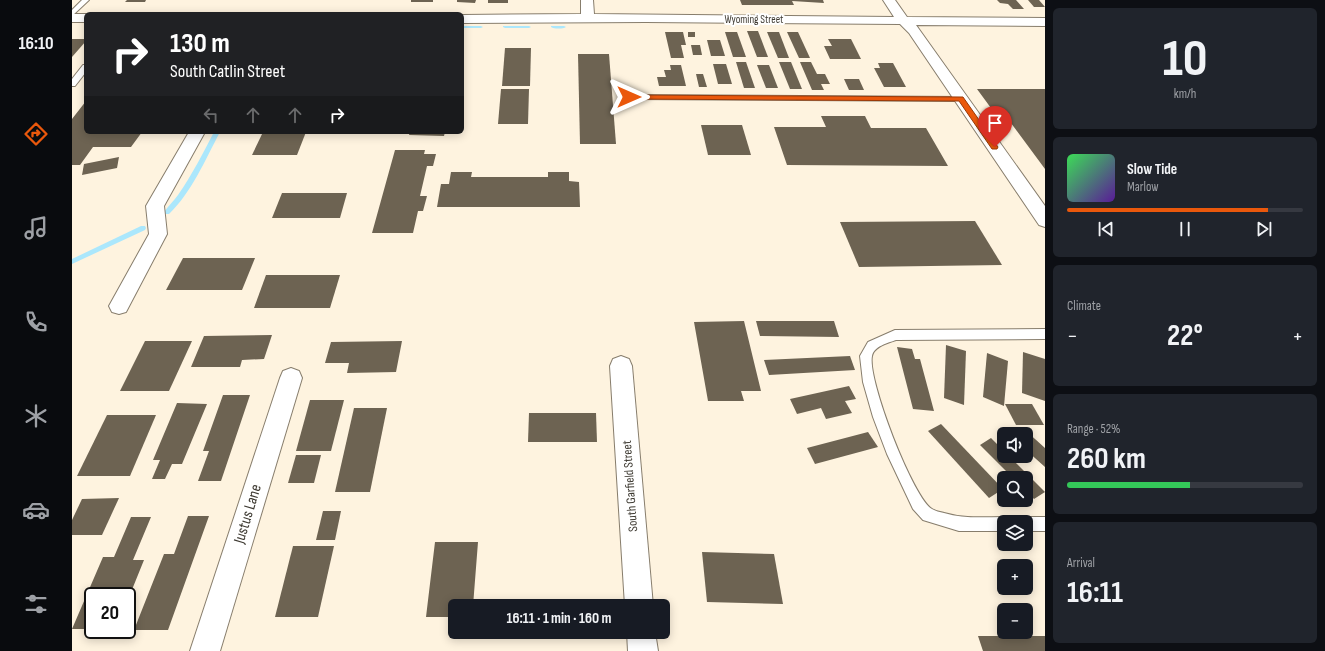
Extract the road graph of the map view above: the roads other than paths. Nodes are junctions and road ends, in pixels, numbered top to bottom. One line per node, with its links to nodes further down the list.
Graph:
1 (86, 0): 4 (lane)
2 (587, 0): 8 (street)
3 (889, 0): 9 (street)
4 (72, 14)
5 (72, 18): 6 (street)
6 (84, 18)
7 (464, 19): 8 (street, Wyoming Street)
8 (588, 19): 9 (street, Wyoming Street)
9 (903, 20): 10 (street, Wyoming Street); 14 (street)
10 (1045, 22)
11 (84, 69): 12 (lane)
12 (72, 84)
13 (629, 97): 14 (lane)
14 (961, 99): 16 (street)
15 (196, 134): 17 (street)
16 (1045, 220)
17 (119, 306)
18 (1045, 334): 21 (lane)
19 (621, 366): 24 (street, South Garfield Street)
20 (290, 378): 26 (street, Justus Lane)
21 (997, 524)
22 (1033, 524): 23 (lane)
23 (1045, 524)
24 (638, 599)
25 (642, 639): 27 (street)
26 (205, 651)
27 (643, 651)

